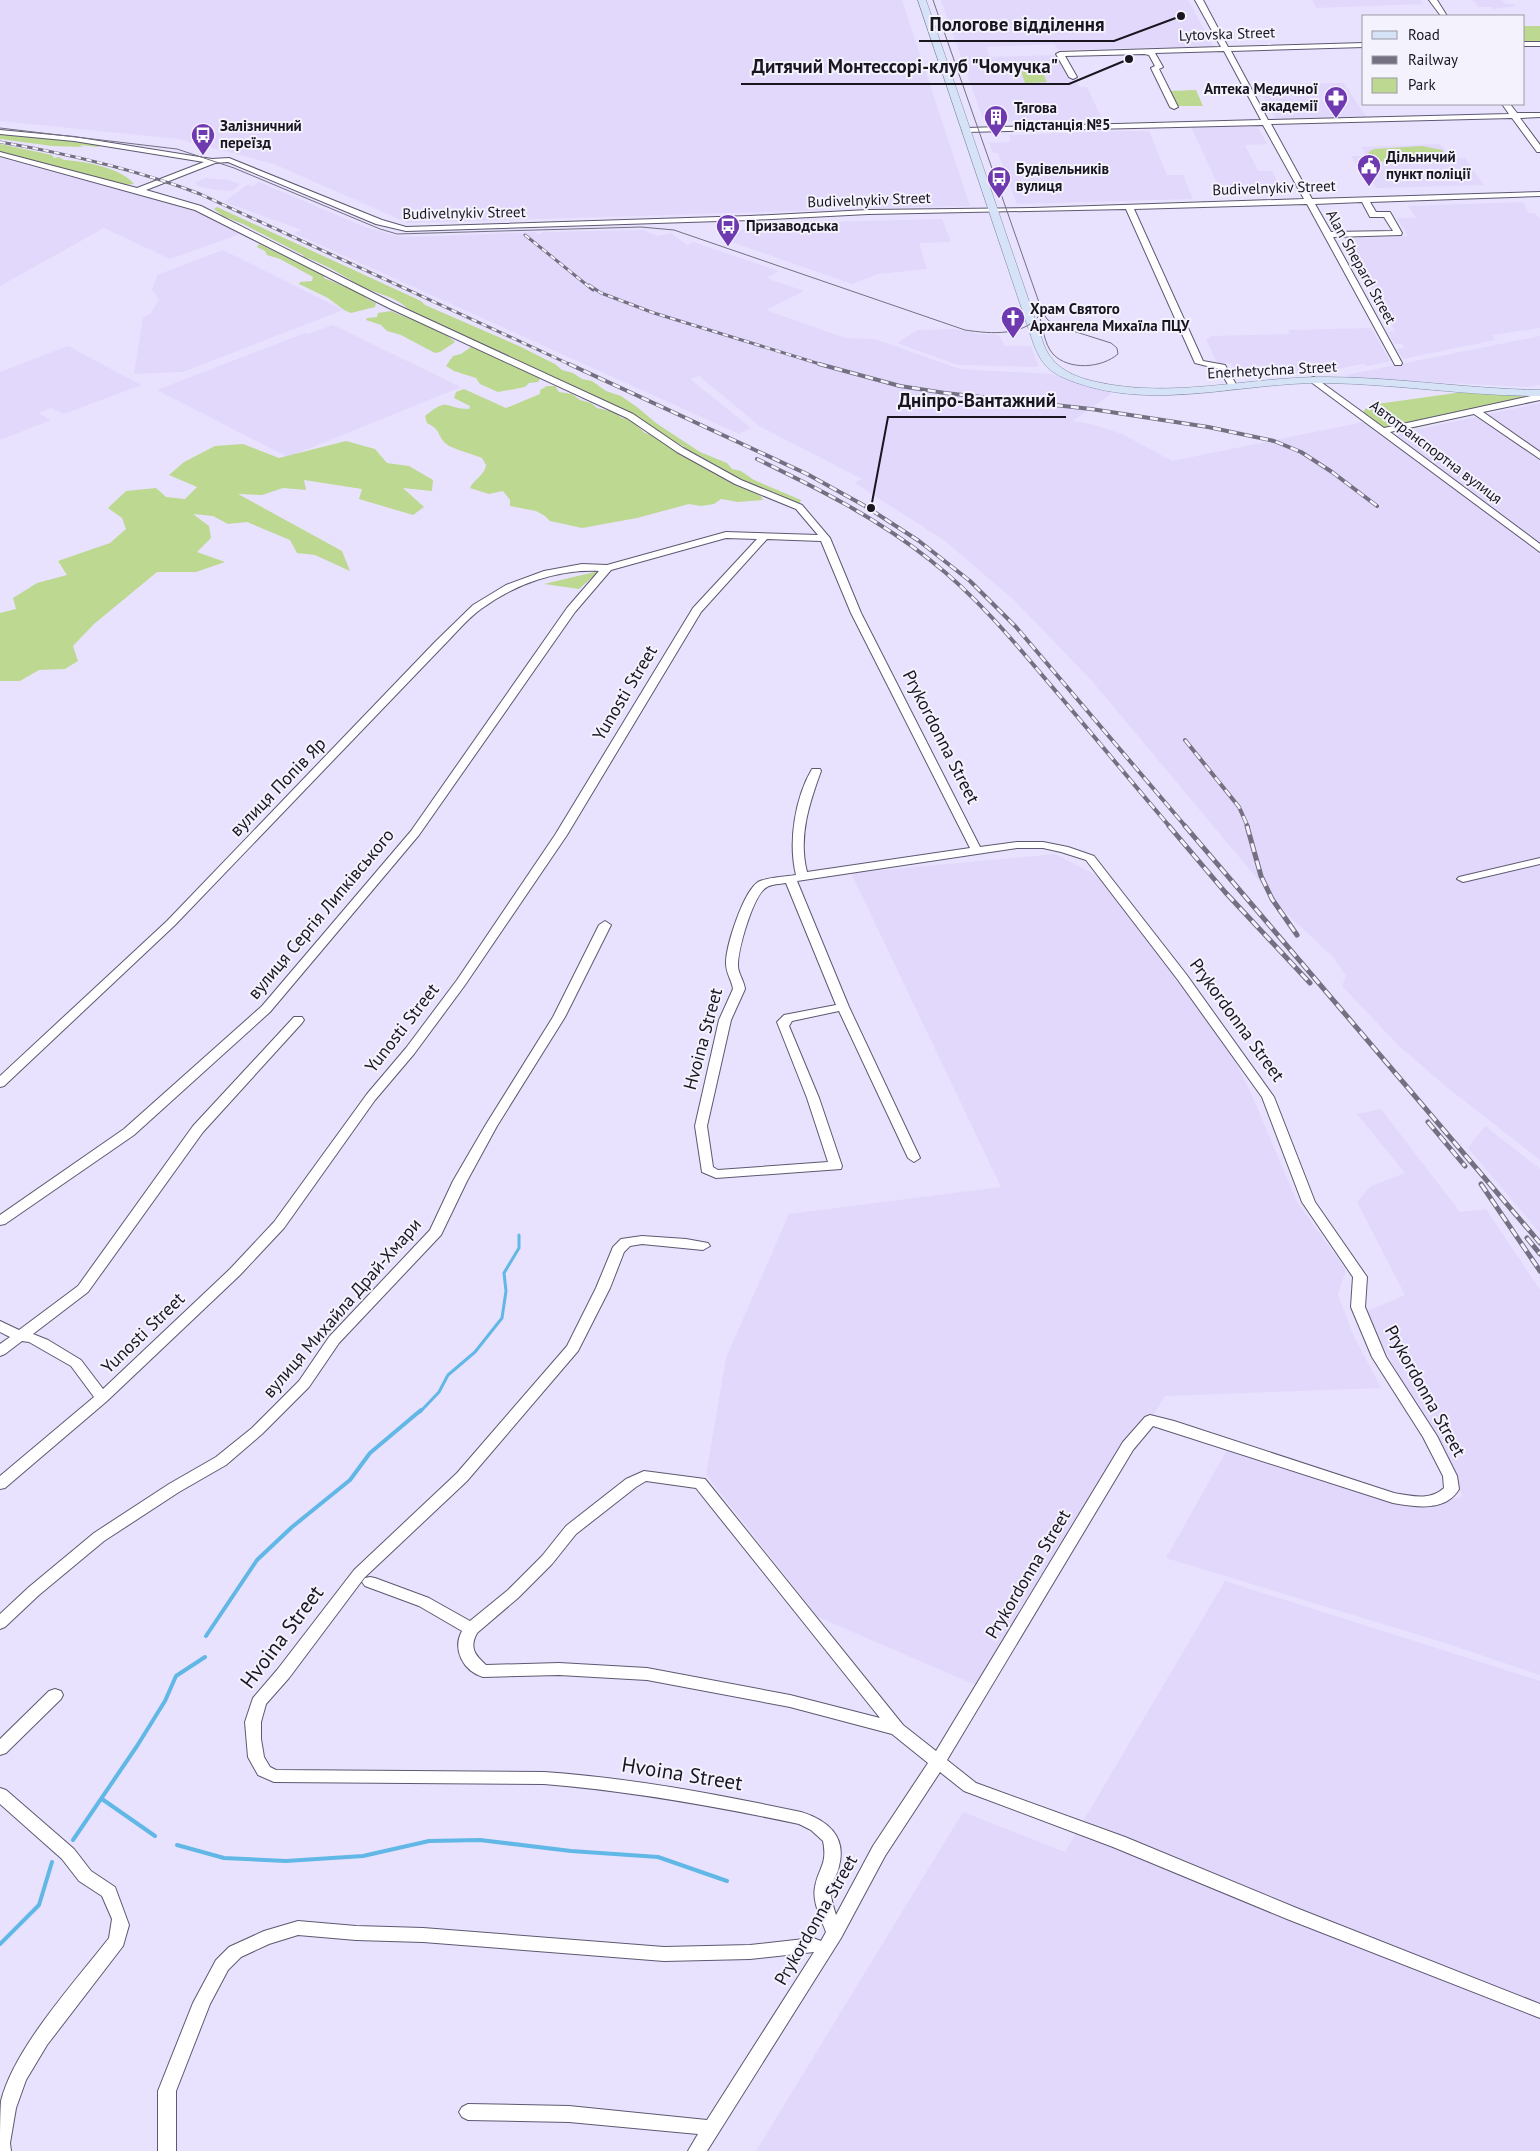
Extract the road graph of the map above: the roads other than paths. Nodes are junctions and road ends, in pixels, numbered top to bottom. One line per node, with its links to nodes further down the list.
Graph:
1 (922, 0): 16 (main road)
2 (1199, 0): 8 (street, Alan Shepard Street)
3 (1433, 0): 4 (street)
4 (1443, 15)
5 (1525, 44): 6 (street)
6 (1540, 44)
7 (1362, 45): 8 (street, Lytovska Street)
8 (1225, 48): 9 (street, Lytovska Street); 15 (street, Alan Shepard Street)
9 (1146, 52): 10 (street, Lytovska Street); 12 (street)
10 (1073, 77)
11 (1507, 105): 14 (street)
12 (1174, 107)
13 (1540, 115): 14 (street)
14 (1516, 116): 15 (street); 18 (street)
15 (1266, 122): 16 (street); 24 (street, Alan Shepard Street)
16 (966, 130): 26 (main road)
17 (0, 132): 20 (street, Budivelnykiv Street)
18 (1540, 150)
19 (0, 154): 21 (street)
20 (212, 161): 21 (street, Budivelnykiv Street); 26 (street, Budivelnykiv Street)
21 (139, 190): 37 (street)
22 (1540, 194): 23 (street, Budivelnykiv Street)
23 (1364, 199): 24 (street, Budivelnykiv Street); 27 (street)
24 (1310, 201): 25 (street, Budivelnykiv Street); 27 (street, Alan Shepard Street)
25 (1129, 207): 26 (street, Budivelnykiv Street); 30 (street)
26 (994, 210): 30 (main road, Enerhetychna Street)
27 (1328, 236): 28 (street, Alan Shepard Street)
28 (1398, 363)
29 (1314, 380): 30 (main road, Enerhetychna Street); 31 (main road, Enerhetychna Street); 34 (street, Автотранспортна вулиця)
30 (1233, 386)
31 (1540, 393)
32 (1540, 397): 33 (street)
33 (1476, 411): 34 (street); 35 (street)
34 (1383, 431): 38 (street, Автотранспортна вулиця)
35 (1540, 456)
36 (765, 536): 37 (street, вулиця Попів Яр); 39 (street, вулиця Попів Яр); 55 (street, Yunosti Street)
37 (824, 538): 41 (street, Prykordonna Street)
38 (1540, 549)
39 (607, 568): 48 (street, вулиця Попів Яр); 50 (street, вулиця Сергія Липківського)
40 (816, 771): 43 (street)
41 (976, 850): 43 (street); 63 (street, Prykordonna Street)
42 (1540, 860): 44 (street)
43 (796, 878): 46 (street); 46 (street, Hvoina Street)
44 (1463, 879)
45 (605, 926): 58 (street, вулиця Михайла Драй-Хмари)
46 (843, 1007): 49 (street)
47 (298, 1020): 53 (street)
48 (0, 1084)
49 (914, 1158)
50 (0, 1221)
51 (702, 1246): 65 (street, Hvoina Street)
52 (0, 1326): 53 (street)
53 (19, 1336): 54 (street); 55 (street)
54 (0, 1351)
55 (102, 1398): 56 (street, Yunosti Street)
56 (0, 1484)
57 (370, 1582): 59 (street)
58 (0, 1623)
59 (471, 1629): 61 (street); 61 (street)
60 (55, 1695): 62 (street)
61 (897, 1729): 63 (street)
62 (0, 1749)
63 (938, 1761): 65 (street, Prykordonna Street); 67 (street)
64 (0, 1794): 70 (street)
65 (835, 1933): 66 (street, Prykordonna Street)
66 (824, 1949): 69 (street, Prykordonna Street); 71 (street)
67 (1540, 2011)
68 (468, 2112): 69 (street)
69 (712, 2128): 72 (street, Prykordonna Street)
70 (2, 2151)
71 (167, 2151)
72 (697, 2151)

